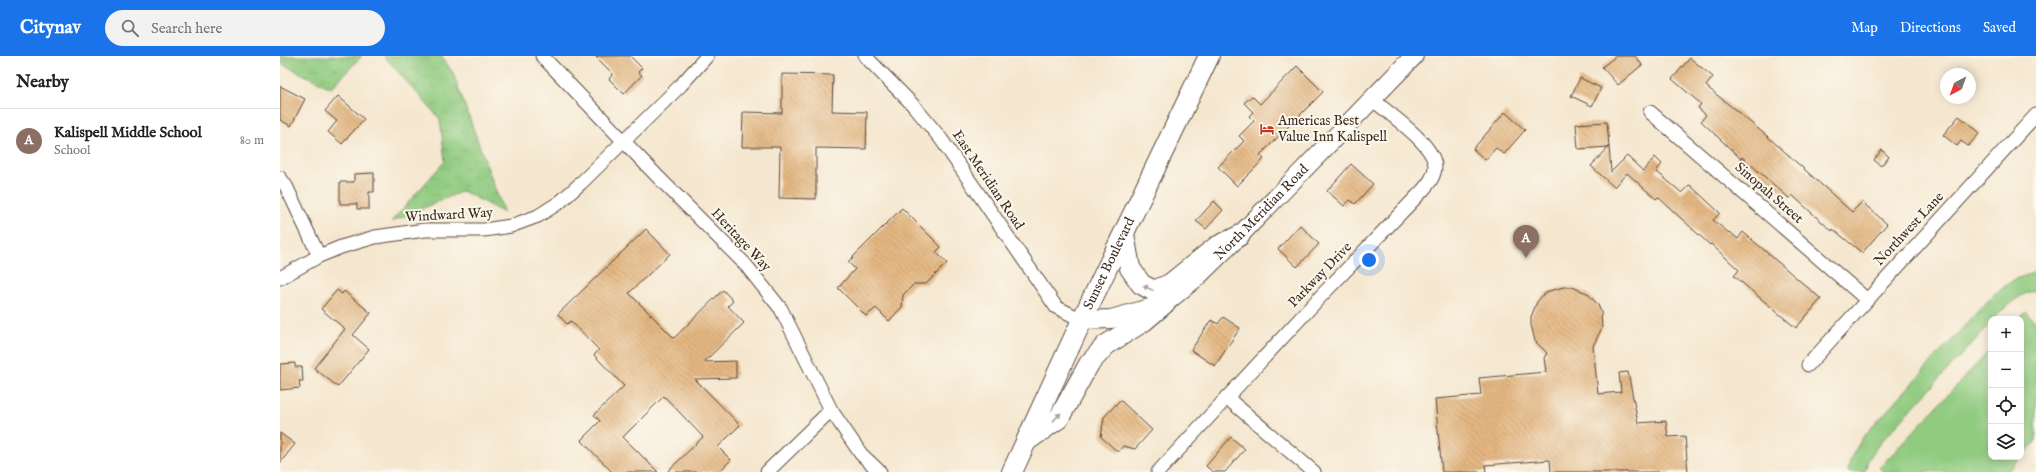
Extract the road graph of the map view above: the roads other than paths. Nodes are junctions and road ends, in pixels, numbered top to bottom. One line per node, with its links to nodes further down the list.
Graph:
1 (542, 56): 9 (street, Heritage Way)
2 (707, 56): 9 (street, Windward Way)
3 (865, 56): 17 (street, East Meridian Road)
4 (1209, 56): 11 (main road, Sunset Boulevard)
5 (1414, 56): 6 (main road, North Meridian Road)
6 (1372, 99): 12 (main road, North Meridian Road); 19 (street, Parkway Drive)
7 (1650, 112): 15 (street, Sinopah Street)
8 (2036, 115): 15 (street, Northwest Lane)
9 (624, 142): 13 (street, Windward Way); 20 (street, Heritage Way)
10 (280, 178): 13 (street)
11 (1124, 234): 12 (main road, one-way to 11); 17 (main road, Sunset Boulevard)
12 (1239, 236): 16 (main road, North Meridian Road)
13 (319, 256): 14 (street, Windward Way)
14 (280, 278)
15 (1866, 299): 18 (street, Northwest Lane)
16 (1164, 304): 17 (main road, North Meridian Road); 21 (main road, one-way to 16)
17 (1082, 320): 21 (main road, Sunset Boulevard)
18 (1808, 365)
19 (1226, 397): 25 (street, Parkway Drive); 26 (street)
20 (831, 410): 22 (street); 23 (street, Heritage Way)
21 (1026, 441): 24 (main road, Sunset Boulevard)
22 (767, 472)
23 (880, 472)
24 (1012, 472)
25 (1158, 472)
26 (1314, 472)

